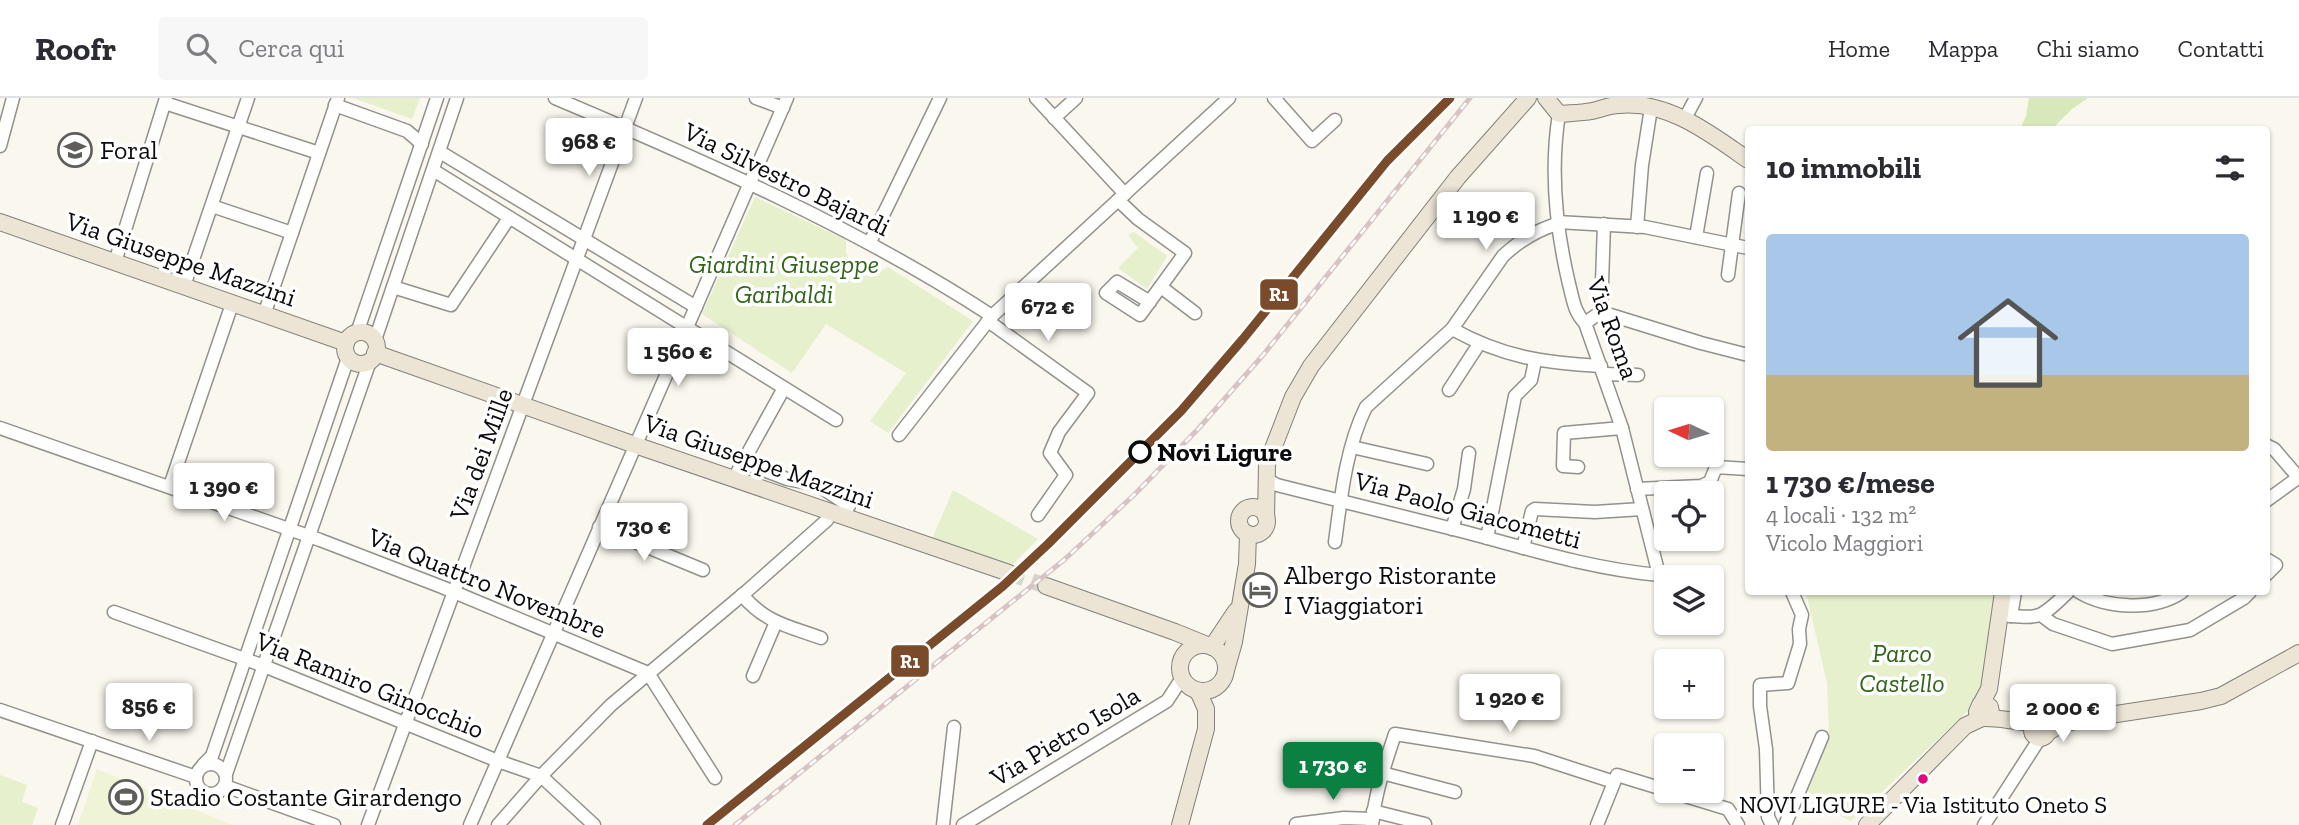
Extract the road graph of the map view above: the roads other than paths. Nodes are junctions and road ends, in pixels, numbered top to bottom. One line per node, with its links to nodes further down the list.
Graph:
1 (13, 98): 27 (street)
2 (248, 98): 24 (street)
3 (437, 98): 26 (street)
4 (457, 98): 28 (street)
5 (555, 98): 25 (street, Via Silvestro Bajardi)
6 (636, 98): 25 (street, Via dei Mille)
7 (756, 98): 18 (street)
8 (940, 98): 46 (street)
9 (1036, 98): 21 (street)
10 (1076, 98): 21 (street)
11 (1229, 98): 36 (street)
12 (1274, 98): 22 (street)
13 (1528, 98): 87 (main road)
14 (1546, 98): 20 (main road)
15 (1696, 98): 23 (street)
16 (165, 100): 24 (street); 50 (street)
17 (336, 100): 26 (street); 29 (street)
18 (785, 103): 34 (street)
19 (1651, 108): 20 (main road); 23 (main road); 42 (street)
20 (1559, 114): 40 (street, Via Roma)
21 (1054, 118): 36 (street)
22 (1335, 120)
23 (1684, 120): 30 (main road)
24 (237, 127): 29 (street); 37 (street)
25 (625, 128): 34 (street, Via Silvestro Bajardi); 45 (street, Via dei Mille)
26 (422, 143): 28 (street); 31 (street)
27 (0, 145)
28 (440, 151): 32 (street); 45 (street)
29 (319, 153): 43 (street)
30 (1745, 158)
31 (414, 165): 32 (street); 65 (street)
32 (433, 171): 38 (street); 54 (street)
33 (1707, 173): 44 (street)
34 (750, 183): 46 (street, Via Silvestro Bajardi); 57 (street)
35 (1739, 193): 47 (street)
36 (1121, 197): 53 (street); 61 (street)
37 (212, 206): 43 (street); 52 (street)
38 (509, 218): 49 (street); 54 (street)
39 (0, 222): 50 (main road, Via Giuseppe Mazzini)
40 (1557, 223): 41 (street); 62 (street, Via Roma); 64 (street)
41 (1604, 224): 42 (street); 58 (street)
42 (1637, 227): 44 (street)
43 (292, 233): 60 (street)
44 (1696, 237): 47 (street)
45 (584, 239): 49 (street, Via dei Mille); 57 (street)
46 (870, 242): 61 (street, Via Silvestro Bajardi)
47 (1732, 243): 48 (street); 51 (street)
48 (1745, 247)
49 (577, 259): 63 (street); 74 (street, Via dei Mille)
50 (115, 262): 52 (main road, Via Giuseppe Mazzini)
51 (1728, 275)
52 (184, 286): 56 (main road, Via Giuseppe Mazzini)
53 (1161, 286): 55 (street); 59 (street)
54 (393, 287): 67 (street)
55 (1150, 302)
56 (232, 304): 60 (main road, Via Giuseppe Mazzini); 88 (street)
57 (696, 307): 63 (street)
58 (1601, 312): 62 (street); 68 (street)
59 (1195, 313)
60 (264, 315): 65 (main road, Via Giuseppe Mazzini)
61 (990, 318): 78 (street); 95 (street, Via Silvestro Bajardi)
62 (1585, 323): 70 (street, Via Roma)
63 (687, 328): 72 (street); 79 (street)
64 (1452, 329): 66 (street); 80 (street)
65 (351, 344): 67 (main road); 67 (main road); 98 (street)
66 (1479, 344): 69 (street); 73 (street)
67 (373, 351): 74 (main road, Via Giuseppe Mazzini); 100 (street)
68 (1745, 354)
69 (1535, 361): 70 (street); 101 (street)
70 (1603, 370): 71 (street); 77 (street, Via Roma)
71 (1638, 375)
72 (784, 388): 75 (street); 94 (street)
73 (1449, 390)
74 (523, 406): 79 (main road, Via Giuseppe Mazzini); 109 (street, Via dei Mille)
75 (836, 420)
76 (0, 428): 88 (street)
77 (1622, 428): 84 (street); 89 (street, Via Roma)
78 (899, 435)
79 (635, 445): 94 (main road, Via Giuseppe Mazzini); 96 (street)
80 (1352, 447): 83 (street); 91 (street)
81 (2270, 447): 86 (street)
82 (1469, 453): 99 (street)
83 (1427, 464)
84 (1578, 467)
85 (1745, 469): 89 (street)
86 (2299, 478): 90 (street)
87 (1268, 480): 91 (street, Via Paolo Giacometti); 92 (main road); 97 (main road)
88 (170, 486): 98 (street)
89 (1637, 489): 93 (street, Via Roma)
90 (2270, 498)
91 (1341, 501): 99 (street, Via Paolo Giacometti); 102 (street)
92 (1251, 507): 97 (main road); 97 (main road)
93 (1642, 509): 103 (street); 104 (street, Via Roma)
94 (840, 511): 106 (main road, Via Giuseppe Mazzini); 110 (street)
95 (1038, 515)
96 (599, 527): 105 (street); 124 (street)
97 (1258, 528): 118 (main road)
98 (289, 529): 100 (street, Via Quattro Novembre); 129 (street)
99 (1452, 529): 101 (street, Via Paolo Giacometti)
100 (309, 536): 109 (street, Via Quattro Novembre); 130 (street)
101 (1487, 538): 103 (street, Via Paolo Giacometti)
102 (1335, 542)
103 (1523, 548): 107 (street, Via Paolo Giacometti)
104 (1656, 565)
105 (703, 570)
106 (1009, 573)
107 (1654, 575)
108 (1046, 586): 123 (main road)
109 (454, 594): 124 (street, Via Quattro Novembre); 138 (street, Via dei Mille)
110 (742, 595): 122 (street); 131 (street)
111 (1793, 595): 169 (street)
112 (2003, 595): 121 (main road)
113 (2014, 595): 121 (street)
114 (2064, 595): 120 (street)
115 (2087, 595): 116 (street)
116 (2178, 595)
117 (2247, 595): 120 (street)
118 (1239, 606): 126 (main road); 132 (main road)
119 (114, 612): 129 (street, Via Ramiro Ginocchio)
120 (2041, 615): 121 (street)
121 (2005, 616): 137 (main road)
122 (776, 622): 125 (street); 133 (street)
123 (1167, 630): 126 (main road); 128 (main road)
124 (553, 633): 131 (street, Via Quattro Novembre); 144 (street)
125 (821, 638)
126 (1209, 646): 128 (main road); 132 (main road)
127 (2299, 653): 140 (main road)
128 (1184, 655): 134 (main road)
129 (245, 659): 130 (street, Via Ramiro Ginocchio); 145 (street)
130 (264, 666): 138 (street, Via Ramiro Ginocchio); 151 (street)
131 (648, 673): 147 (street); 149 (street)
132 (1225, 675): 135 (main road); 143 (main road)
133 (752, 676)
134 (1182, 678): 135 (main road); 165 (street, Via Pietro Isola)
135 (1198, 691): 143 (main road)
136 (0, 710): 142 (street)
137 (1988, 712): 140 (main road); 171 (main road)
138 (405, 723): 144 (street, Via Ramiro Ginocchio); 160 (street, Via dei Mille)
139 (954, 727): 164 (street, Via Pietro Isola)
140 (2041, 727): 172 (street)
141 (1822, 737): 170 (street)
142 (92, 741): 148 (street); 158 (street)
143 (1199, 760): 166 (main road)
144 (498, 761): 147 (street, Via Ramiro Ginocchio); 161 (street)
145 (203, 765): 148 (street); 151 (street)
146 (1382, 773): 150 (street); 153 (street); 155 (street)
147 (541, 776): 162 (street); 163 (street, Via Ramiro Ginocchio)
148 (196, 777): 151 (street)
149 (715, 779)
150 (1615, 779): 152 (street); 167 (street)
151 (225, 780): 159 (street)
152 (1654, 788)
153 (1455, 792)
154 (1708, 803): 168 (street)
155 (1373, 818): 156 (street); 157 (street)
156 (1296, 824)
157 (1425, 824)
158 (62, 825)
159 (334, 825)
160 (368, 825)
161 (470, 825)
162 (498, 825)
163 (594, 825)
164 (943, 825)
165 (963, 825)
166 (1180, 825)
167 (1597, 825)
168 (1738, 825)
169 (1772, 825)
170 (1785, 825)
171 (1867, 825)
172 (1984, 825)

